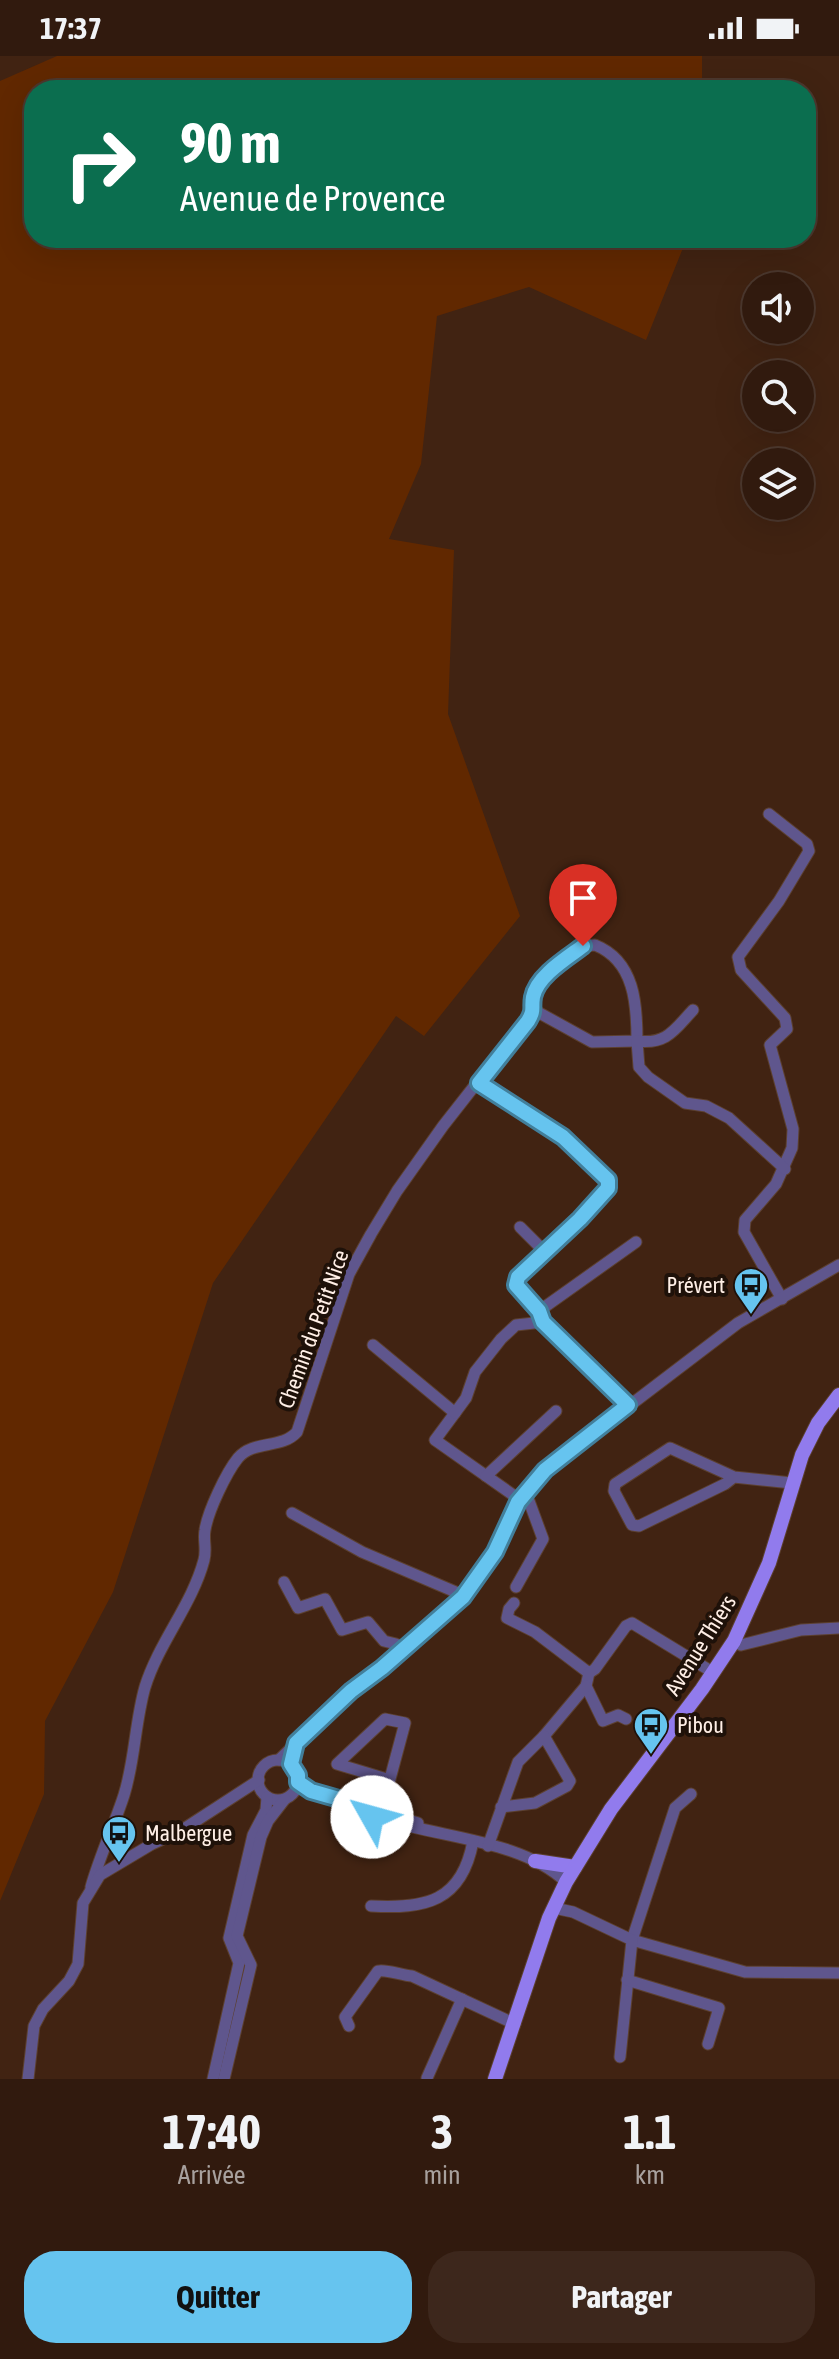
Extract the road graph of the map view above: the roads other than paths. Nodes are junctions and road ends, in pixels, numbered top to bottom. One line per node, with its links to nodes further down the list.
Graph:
1 (769, 814): 6 (street)
2 (534, 1010): 4 (street); 4 (street); 5 (street, Chemin du Petit Nice)
3 (693, 1010): 4 (street)
4 (637, 1041): 6 (street)
5 (479, 1083): 9 (street); 48 (street, Chemin du Petit Nice)
6 (785, 1169): 11 (street)
7 (520, 1227): 9 (street)
8 (636, 1242): 12 (street)
9 (545, 1252): 12 (street)
10 (839, 1265): 11 (street)
11 (782, 1299): 15 (street)
12 (541, 1316): 15 (street); 17 (street)
13 (373, 1345): 17 (street)
14 (839, 1395): 20 (main road, Avenue Thiers)
15 (627, 1404): 21 (street)
16 (556, 1411): 18 (street)
17 (455, 1413): 18 (street)
18 (486, 1476): 21 (street)
19 (734, 1477): 19 (street); 20 (street)
20 (792, 1483): 28 (main road, Avenue Thiers)
21 (518, 1498): 24 (street); 25 (street)
22 (292, 1513): 25 (street)
23 (284, 1582): 29 (street)
24 (516, 1587)
25 (460, 1595): 29 (street)
26 (514, 1603): 31 (street)
27 (839, 1628): 28 (street)
28 (734, 1641): 30 (main road, Avenue Thiers)
29 (399, 1646): 34 (street)
30 (714, 1673): 31 (street); 46 (main road, Avenue Thiers)
31 (588, 1679): 32 (street); 33 (street)
32 (626, 1719)
33 (544, 1736): 41 (street); 41 (street)
34 (285, 1762): 36 (street); 37 (street)
35 (390, 1780): 35 (street); 42 (street)
36 (298, 1782): 38 (street); 40 (street)
37 (263, 1789): 40 (street); 48 (street); 61 (street)
38 (311, 1791): 40 (street); 42 (street)
39 (691, 1794): 51 (street)
40 (289, 1796): 62 (street)
41 (501, 1807): 44 (street)
42 (380, 1815): 43 (street)
43 (473, 1841): 44 (street); 49 (street)
44 (488, 1846): 45 (street)
45 (535, 1861): 46 (main road); 47 (street)
46 (575, 1867): 47 (main road, Avenue Thiers)
47 (566, 1882): 50 (main road, Avenue Thiers)
48 (91, 1887): 60 (street)
49 (371, 1906)
50 (554, 1908): 51 (street); 55 (main road, Avenue Thiers)
51 (632, 1940): 52 (street); 53 (street)
52 (839, 1973)
53 (627, 1980): 57 (street); 58 (street)
54 (462, 1999): 55 (street); 56 (street); 59 (street)
55 (515, 2024): 63 (main road, Avenue Thiers)
56 (349, 2026)
57 (708, 2044)
58 (620, 2057)
59 (427, 2078)
60 (28, 2079)
61 (213, 2079)
62 (224, 2079)
63 (495, 2079)

